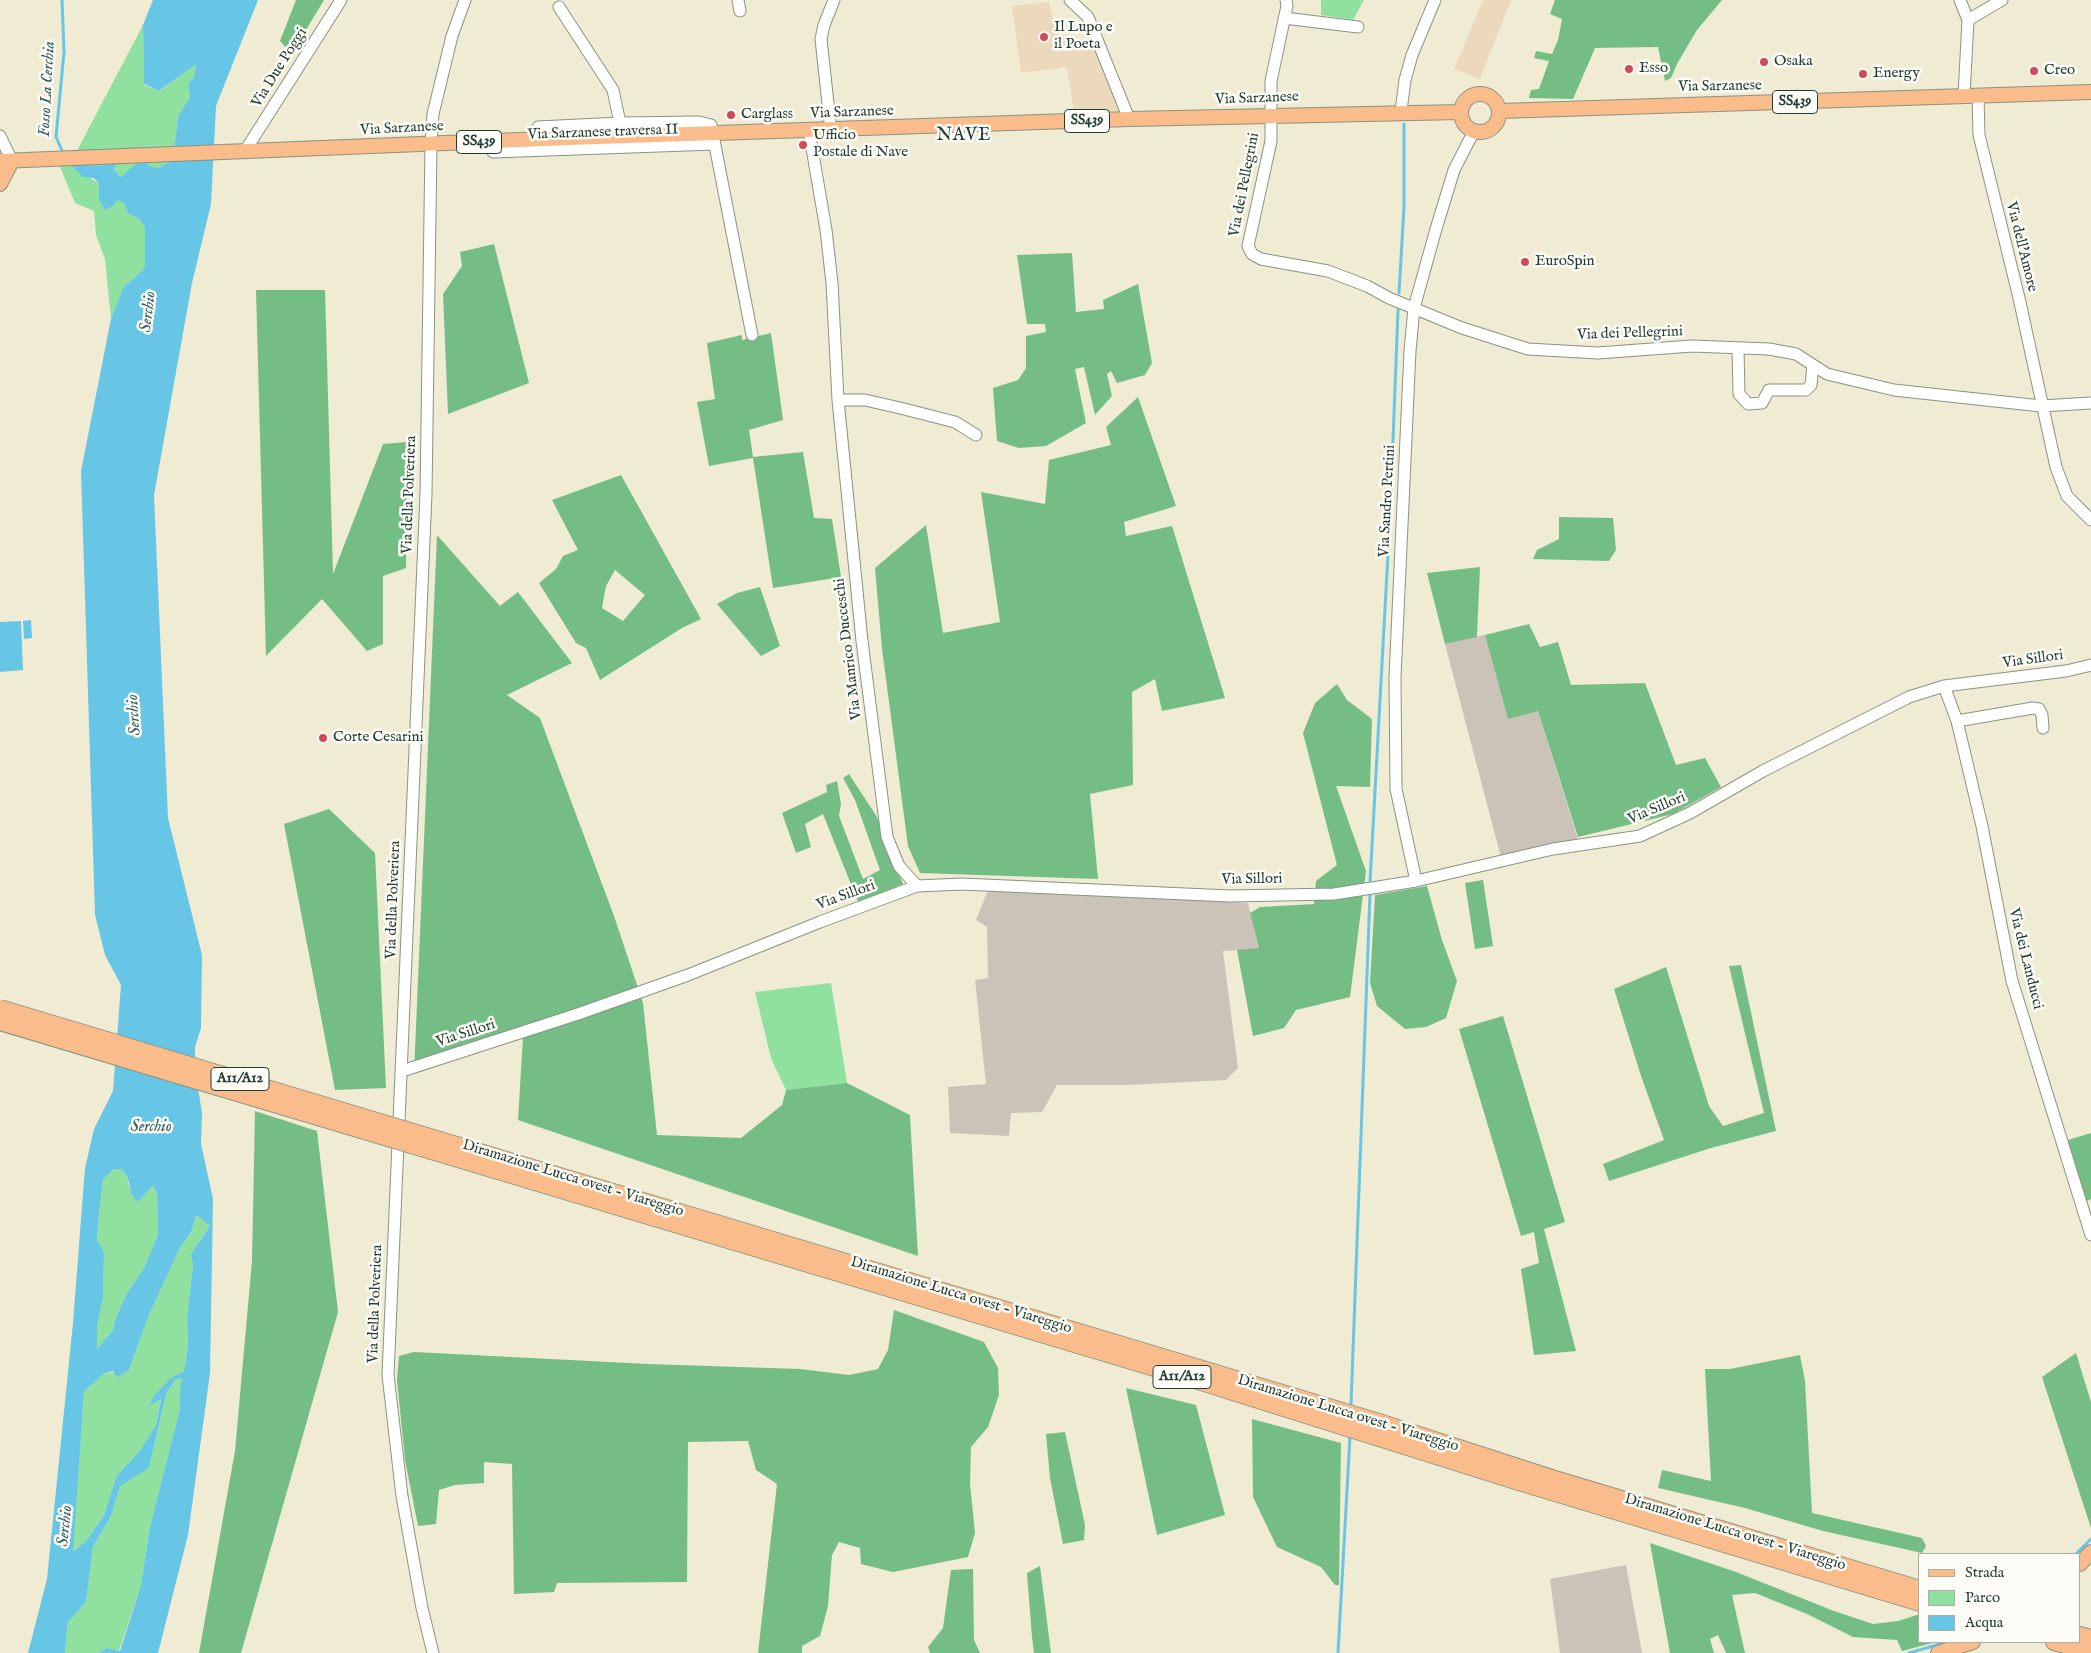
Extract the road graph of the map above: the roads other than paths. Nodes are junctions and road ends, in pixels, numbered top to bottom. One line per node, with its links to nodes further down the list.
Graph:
1 (341, 0): 28 (street, Via Due Poggi)
2 (465, 0): 27 (street, Via della Polveriera)
3 (834, 0): 23 (street)
4 (1070, 0): 19 (street)
5 (1286, 0): 10 (street)
6 (1435, 0): 15 (street)
7 (1960, 0): 11 (street)
8 (2002, 0): 11 (street)
9 (558, 7): 20 (street)
10 (1284, 18): 12 (street); 18 (street)
11 (1968, 20): 14 (street, Via dell'Amore)
12 (1358, 27)
13 (2091, 92): 14 (main road, Via Sarzanese / SS439)
14 (1971, 95): 16 (main road, Via Sarzanese / SS439); 38 (street, Via dell'Amore)
15 (1401, 111): 17 (main road, Via Sarzanese / SS439); 18 (main road, Via Sarzanese / SS439)
16 (1500, 111): 17 (main road); 24 (main road)
17 (1461, 112): 24 (main road)
18 (1272, 115): 19 (main road, Via Sarzanese / SS439); 32 (street, Via dei Pellegrini)
19 (1129, 119): 23 (main road, Via Sarzanese / SS439)
20 (620, 123): 21 (street); 26 (street)
21 (538, 127)
22 (810, 131): 23 (main road, Via Sarzanese / SS439); 26 (main road, Via Sarzanese / SS439); 36 (street, Via Manrico Ducceschi)
23 (831, 131)
24 (1474, 131): 32 (street, Via Sandro Pertini)
25 (0, 136): 30 (street)
26 (714, 139): 27 (main road, Via Sarzanese / SS439); 29 (street, Via Sarzanese traversa II); 33 (street)
27 (431, 144): 28 (main road, Via Sarzanese / SS439); 49 (street, Via della Polveriera)
28 (245, 151): 30 (main road, SS439)
29 (493, 152)
30 (6, 161): 31 (main road)
31 (0, 184)
32 (1414, 308): 34 (street, Via dei Pellegrini); 45 (street, Via Sandro Pertini)
33 (752, 335)
34 (1738, 348): 35 (street, Via dei Pellegrini); 35 (street)
35 (1812, 365): 38 (street, Via dei Pellegrini)
36 (838, 400): 39 (street); 46 (street, Via Manrico Ducceschi)
37 (2091, 403): 38 (street, Via dei Pellegrini)
38 (2041, 406): 40 (street, Via dell'Amore)
39 (976, 434)
40 (2091, 520)
41 (2091, 665): 42 (street, Via Sillori)
42 (1944, 686): 43 (street, Via dei Landucci); 45 (street, Via Sillori)
43 (1957, 721): 44 (street); 51 (street, Via dei Landucci)
44 (2043, 728)
45 (1416, 881): 46 (street, Via Sillori)
46 (916, 886): 49 (street, Via Sillori)
47 (0, 1008): 50 (highway, Diramazione Lucca ovest - Viareggio / A11/A12, bridge)
48 (0, 1022): 50 (highway, Diramazione Lucca ovest - Viareggio / A11/A12, bridge)
49 (402, 1071): 60 (street, Via della Polveriera)
50 (479, 1158): 54 (highway, Diramazione Lucca ovest - Viareggio / A11/A12)
51 (2091, 1235)
52 (2091, 1552): 53 (main road)
53 (2081, 1563)
54 (1886, 1586): 55 (highway, Diramazione Lucca ovest - Viareggio / A11/A12); 56 (highway, Diramazione Lucca ovest - Viareggio / A11/A12)
55 (1918, 1589)
56 (1918, 1602)
57 (1970, 1643): 61 (main road)
58 (2058, 1643): 59 (highway)
59 (2091, 1652)
60 (434, 1653)
61 (1938, 1653)

